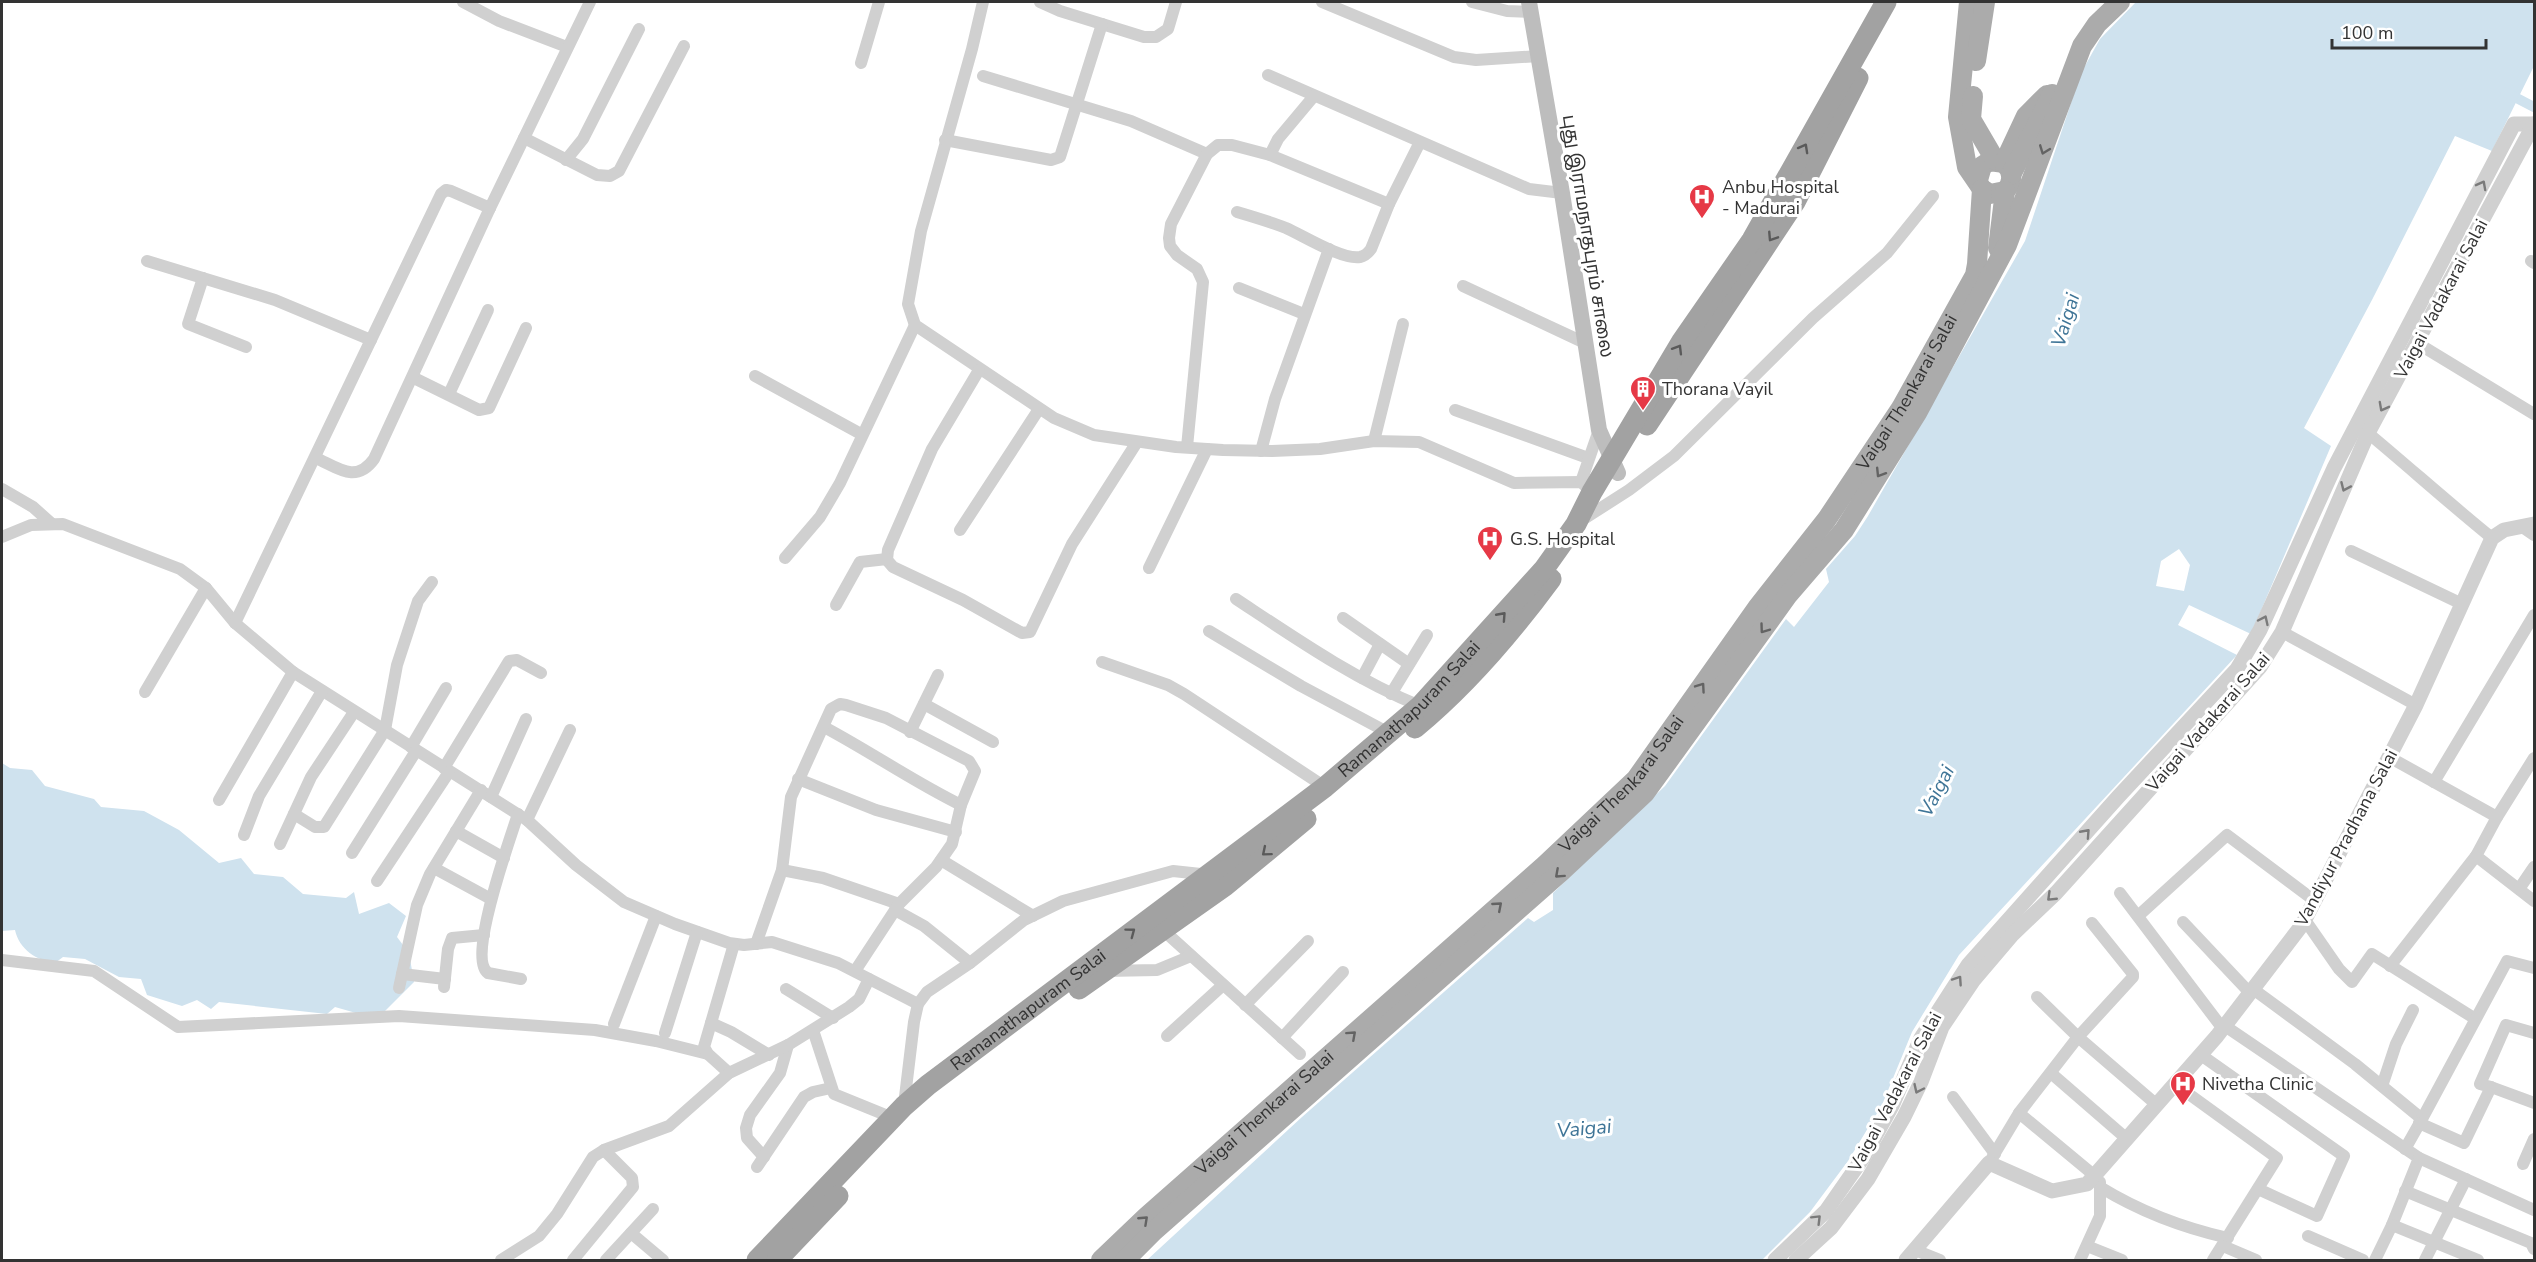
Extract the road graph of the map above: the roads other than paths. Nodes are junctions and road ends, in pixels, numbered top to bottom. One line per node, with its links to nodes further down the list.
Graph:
1 (590, 2): 18 (street)
2 (879, 2): 20 (street)
3 (982, 2): 28 (street)
4 (1040, 2): 15 (street)
5 (1176, 2): 15 (street)
6 (1322, 2): 19 (street)
7 (1472, 2): 14 (street)
8 (1886, 2): 72 (highway, Ramanathapuram Salai, one-way to 8)
9 (1901, 2): 72 (highway, Ramanathapuram Salai, one-way to 72)
10 (1969, 2): 34 (main road)
11 (1985, 2): 33 (main road)
12 (2120, 2): 22 (main road, Vaigai Thenkarai Salai)
13 (468, 3): 18 (street)
14 (1530, 7): 19 (main road, புது இராமநாதபுரம் சாலை)
15 (1102, 24): 25 (street)
16 (639, 29): 32 (street)
17 (684, 46): 32 (street)
18 (567, 47): 27 (street)
19 (1539, 56): 35 (main road, புது இராமநாதபுரம் சாலை)
20 (861, 63)
21 (1268, 75): 24 (street)
22 (2070, 75): 33 (main road, Vaigai Thenkarai Salai); 42 (main road, Vaigai Thenkarai Salai, one-way to 42)
23 (982, 76): 25 (street)
24 (1314, 96): 29 (street); 31 (street)
25 (1077, 103): 28 (street); 30 (street)
26 (2534, 124): 53 (street, Vaigai Vadakarai Salai); 62 (street, Vaigai Vadakarai Salai, one-way to 26)
27 (524, 138): 32 (street); 38 (street)
28 (945, 140): 49 (street)
29 (1420, 142): 35 (street); 37 (street)
30 (1207, 154): 31 (street); 67 (street)
31 (1270, 155): 37 (street)
32 (566, 160)
33 (2004, 172): 34 (main road); 34 (main road); 42 (main road, Vaigai Thenkarai Salai)
34 (1980, 184): 241 (main road, Vaigai Thenkarai Salai, one-way to 34)
35 (1562, 193): 52 (main road, புது இராமநாதபுரம் சாலை)
36 (1933, 196): 75 (street)
37 (1389, 204): 40 (street)
38 (490, 208): 51 (street); 57 (street)
39 (1238, 212): 40 (street)
40 (1329, 249): 47 (street)
41 (147, 261): 43 (street)
42 (1996, 264): 242 (main road, Vaigai Thenkarai Salai, one-way to 242)
43 (203, 278): 51 (street); 54 (street)
44 (1462, 286): 52 (street)
45 (1239, 288): 47 (street)
46 (488, 310): 58 (street)
47 (1304, 314): 69 (street)
48 (1403, 324): 65 (street)
49 (915, 325): 55 (street); 64 (street)
50 (526, 328): 58 (street)
51 (371, 340): 70 (street)
52 (1585, 343): 63 (main road, புது இராமநாதபுரம் சாலை)
53 (2417, 343): 61 (street); 62 (street, Vaigai Vadakarai Salai, one-way to 62)
54 (246, 347)
55 (979, 370): 59 (street); 84 (street)
56 (755, 376): 64 (street)
57 (414, 378): 58 (street); 70 (street)
58 (449, 394)
59 (1039, 409): 66 (street); 78 (street)
60 (1455, 410): 71 (street)
61 (2535, 414)
62 (2363, 428): 81 (street); 95 (street, Vaigai Vadakarai Salai, one-way to 95); 98 (street, Vaigai Vadakarai Salai, one-way to 62)
63 (1599, 430): 71 (street); 72 (main road, புது இராமநாதபுரம் சாலை)
64 (861, 434): 83 (street)
65 (1374, 441): 69 (street); 73 (street)
66 (1137, 442): 67 (street); 84 (street)
67 (1187, 447): 68 (street)
68 (1207, 449): 69 (street); 85 (street)
69 (1261, 451)
70 (316, 458): 93 (street)
71 (1588, 458): 73 (street)
72 (1614, 466): 73 (highway, Ramanathapuram Salai); 75 (highway, Ramanathapuram Salai)
73 (1586, 487): 75 (highway, Ramanathapuram Salai)
74 (2, 489): 76 (street)
75 (1584, 519): 112 (highway, Ramanathapuram Salai, one-way to 75); 147 (highway, Ramanathapuram Salai, one-way to 147)
76 (52, 524): 80 (street); 87 (street)
77 (2528, 525): 79 (street); 81 (street)
78 (960, 530)
79 (2535, 535)
80 (2, 537)
81 (2492, 538): 89 (street, Vandiyur Pradhana Salai)
82 (2351, 551): 89 (street)
83 (785, 558)
84 (887, 559): 90 (street)
85 (1149, 568)
86 (432, 582): 116 (street)
87 (206, 588): 93 (street); 108 (street)
88 (1236, 599): 105 (street)
89 (2462, 604): 111 (street, Vandiyur Pradhana Salai)
90 (836, 605)
91 (2535, 615): 126 (street)
92 (1343, 618): 97 (street)
93 (235, 623): 102 (street)
94 (1209, 632): 119 (street)
95 (2282, 632): 99 (street, Vaigai Vadakarai Salai); 111 (street)
96 (1427, 635): 101 (street)
97 (1380, 644): 101 (street); 105 (street)
98 (2252, 644): 99 (street); 243 (street, Vaigai Vadakarai Salai, one-way to 98)
99 (2269, 652): 244 (street, Vaigai Vadakarai Salai, one-way to 244)
100 (1102, 662): 127 (street)
101 (1409, 664): 109 (street)
102 (292, 672): 107 (street); 129 (street)
103 (541, 673): 124 (street)
104 (938, 675): 110 (street)
105 (1362, 678): 109 (street)
106 (446, 688): 121 (street)
107 (322, 691): 113 (street); 136 (street)
108 (145, 692)
109 (1391, 694): 112 (street)
110 (924, 704): 118 (street); 120 (street)
111 (2416, 705): 122 (street, Vandiyur Pradhana Salai)
112 (1420, 706): 119 (highway, Ramanathapuram Salai)
113 (354, 712): 116 (street); 131 (street)
114 (526, 719): 128 (street)
115 (824, 727): 118 (street); 125 (street); 130 (street)
116 (385, 730): 121 (street); 131 (street)
117 (570, 730): 132 (street)
118 (910, 732): 130 (street)
119 (1387, 732): 127 (highway, Ramanathapuram Salai)
120 (993, 742)
121 (413, 749): 124 (street); 138 (street)
122 (2389, 757): 126 (street); 151 (street, Vandiyur Pradhana Salai)
123 (2535, 758): 133 (street)
124 (447, 770): 128 (street); 146 (street)
125 (798, 779): 135 (street); 144 (street)
126 (2434, 782): 133 (street)
127 (1325, 787): 145 (highway, Ramanathapuram Salai)
128 (486, 793): 132 (street); 134 (street)
129 (219, 800)
130 (961, 805): 135 (street)
131 (294, 814): 137 (street)
132 (522, 817): 140 (street); 154 (street)
133 (2497, 817): 139 (street)
134 (456, 831): 140 (street); 143 (street)
135 (956, 832): 141 (street)
136 (244, 835)
137 (280, 844)
138 (352, 853)
139 (2475, 856): 148 (street); 169 (street)
140 (504, 858): 150 (street)
141 (941, 860): 153 (street); 155 (street)
142 (2535, 867): 148 (street)
143 (434, 868): 150 (street); 174 (street)
144 (782, 870): 153 (street); 165 (street)
145 (1208, 874): 147 (street); 155 (street); 210 (highway, Ramanathapuram Salai, one-way to 145)
146 (377, 882)
147 (1225, 886): 160 (highway, Ramanathapuram Salai)
148 (2519, 890): 152 (street)
149 (2120, 893): 156 (street)
150 (491, 899): 162 (street)
151 (2315, 901): 156 (street); 157 (street, Vandiyur Pradhana Salai)
152 (2535, 901)
153 (897, 907): 168 (street); 172 (street)
154 (656, 916): 161 (street); 188 (street)
155 (1033, 916): 168 (street)
156 (2138, 916): 189 (street)
157 (2305, 920): 169 (street); 180 (street, Vandiyur Pradhana Salai)
158 (2183, 922): 180 (street)
159 (2092, 923): 194 (street)
160 (1163, 930): 166 (street); 171 (highway, Ramanathapuram Salai)
161 (697, 932): 164 (street); 191 (street)
162 (484, 935): 174 (street); 175 (street)
163 (1308, 941): 183 (street)
164 (734, 944): 165 (street); 187 (street)
165 (756, 944): 172 (street)
166 (1191, 957): 171 (street); 177 (street)
167 (2, 960): 197 (street)
168 (970, 963): 182 (street)
169 (2390, 966): 186 (street)
170 (2535, 968): 186 (street)
171 (1104, 971): 240 (highway, Ramanathapuram Salai)
172 (855, 972): 176 (street)
173 (1343, 972): 195 (street)
174 (402, 974): 178 (street)
175 (521, 979)
176 (869, 979): 182 (street); 185 (street)
177 (1223, 985): 183 (street); 193 (street)
178 (399, 988)
179 (786, 989): 185 (street)
180 (2252, 991): 189 (street, Vandiyur Pradhana Salai); 204 (street)
181 (2037, 997): 194 (street)
182 (918, 1004): 210 (street)
183 (1245, 1005): 195 (street)
184 (2413, 1010): 204 (street)
185 (832, 1018): 190 (street)
186 (2474, 1018): 212 (street)
187 (711, 1023): 197 (street); 199 (street)
188 (614, 1024)
189 (2224, 1028): 200 (street, Vandiyur Pradhana Salai); 215 (street)
190 (813, 1030): 196 (street); 206 (street)
191 (665, 1033)
192 (2535, 1033): 205 (street)
193 (1167, 1036)
194 (2078, 1037): 202 (street); 209 (street)
195 (1282, 1038): 198 (street)
196 (788, 1045): 199 (street); 206 (street)
197 (708, 1054): 201 (street)
198 (1300, 1054)
199 (769, 1055): 201 (street)
200 (2200, 1055): 203 (street, Vandiyur Pradhana Salai); 222 (street)
201 (729, 1074): 216 (street)
202 (2052, 1074): 211 (street); 214 (street)
203 (2175, 1084): 209 (street, Vandiyur Pradhana Salai); 222 (street)
204 (2382, 1086): 212 (street)
205 (2491, 1087): 208 (street); 212 (street)
206 (831, 1088): 210 (street)
207 (1953, 1097): 218 (street)
208 (2535, 1102)
209 (2157, 1105): 214 (street, Vandiyur Pradhana Salai)
210 (899, 1112): 239 (highway, Ramanathapuram Salai)
211 (2019, 1113): 218 (street); 220 (street)
212 (2420, 1121): 215 (street)
213 (2535, 1138): 219 (street)
214 (2127, 1139): 220 (street, Vandiyur Pradhana Salai)
215 (2405, 1149): 217 (street)
216 (604, 1150): 235 (street); 236 (street)
217 (2419, 1158): 221 (street); 223 (street)
218 (1992, 1159): 220 (street, Vandiyur Pradhana Salai); 234 (street)
219 (2523, 1164)
220 (2098, 1178): 230 (street); 232 (street)
221 (2466, 1179): 225 (street); 226 (street)
222 (2258, 1189): 230 (street)
223 (2405, 1191): 225 (street); 227 (street)
224 (653, 1209): 228 (street)
225 (2450, 1210): 231 (street); 233 (street)
226 (2535, 1210)
227 (2391, 1225): 231 (street); 251 (street)
228 (632, 1233): 237 (street); 238 (street)
229 (2308, 1236): 250 (street)
230 (2226, 1242): 248 (street); 249 (street)
231 (2433, 1242): 252 (street); 253 (street)
232 (2087, 1246): 246 (street); 247 (street)
233 (2535, 1250)
234 (1911, 1255): 245 (street)
235 (501, 1260)
236 (573, 1260)
237 (606, 1260)
238 (663, 1260)
239 (757, 1260)
240 (777, 1260)
241 (1101, 1260)
242 (1125, 1260)
243 (1775, 1260)
244 (1796, 1260)
245 (1940, 1260)
246 (2080, 1260)
247 (2121, 1260)
248 (2213, 1260)
249 (2256, 1260)
250 (2362, 1260)
251 (2375, 1260)
252 (2425, 1260)
253 (2478, 1260)

